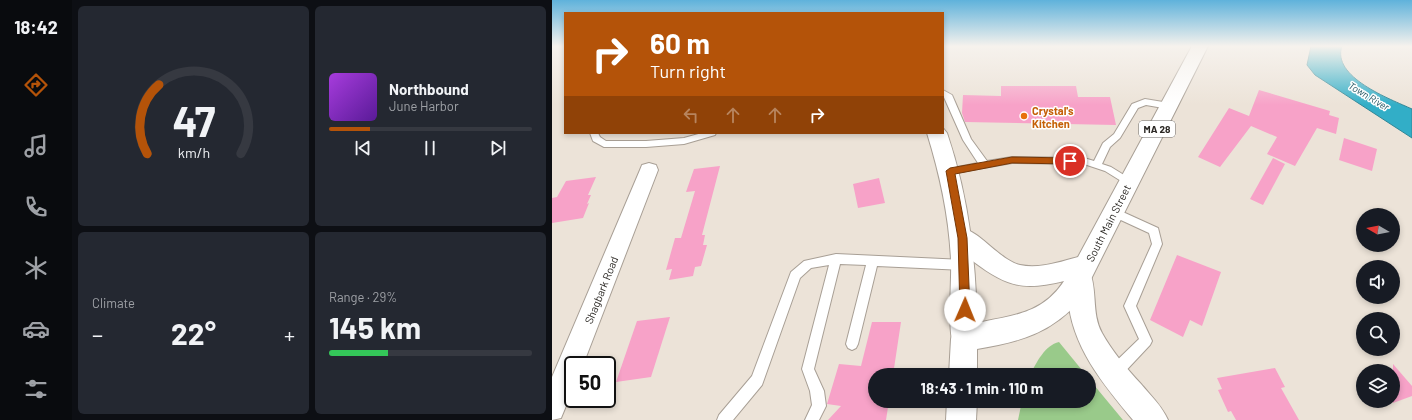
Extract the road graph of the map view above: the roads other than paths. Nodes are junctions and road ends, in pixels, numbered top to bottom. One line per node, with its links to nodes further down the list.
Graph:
1 (1190, 66): 3 (main road, South Main Street / MA 28)
2 (944, 93): 7 (lane)
3 (1169, 106): 8 (lane); 11 (main road, South Main Street / MA 28)
4 (594, 134): 5 (lane)
5 (708, 134)
6 (937, 134): 10 (main road)
7 (984, 164): 8 (lane); 10 (lane)
8 (1097, 164): 11 (lane)
9 (649, 170): 23 (street, Shagbark Road)
10 (950, 171): 13 (main road)
11 (1129, 182): 12 (main road, South Main Street / MA 28)
12 (1114, 212): 17 (main road, South Main Street / MA 28); 20 (lane)
13 (962, 238): 16 (main road); 17 (main road)
14 (836, 259): 15 (lane); 24 (lane); 25 (lane)
15 (873, 261): 16 (lane); 19 (lane)
16 (964, 265): 18 (main road)
17 (1083, 271): 18 (main road, South Main Street / MA 28); 20 (main road)
18 (964, 340): 21 (main road)
19 (852, 344)
20 (1108, 365): 27 (main road)
21 (963, 368)
22 (962, 408): 26 (main road)
23 (552, 409)
24 (724, 420)
25 (812, 420)
26 (962, 420)
27 (1153, 420)

